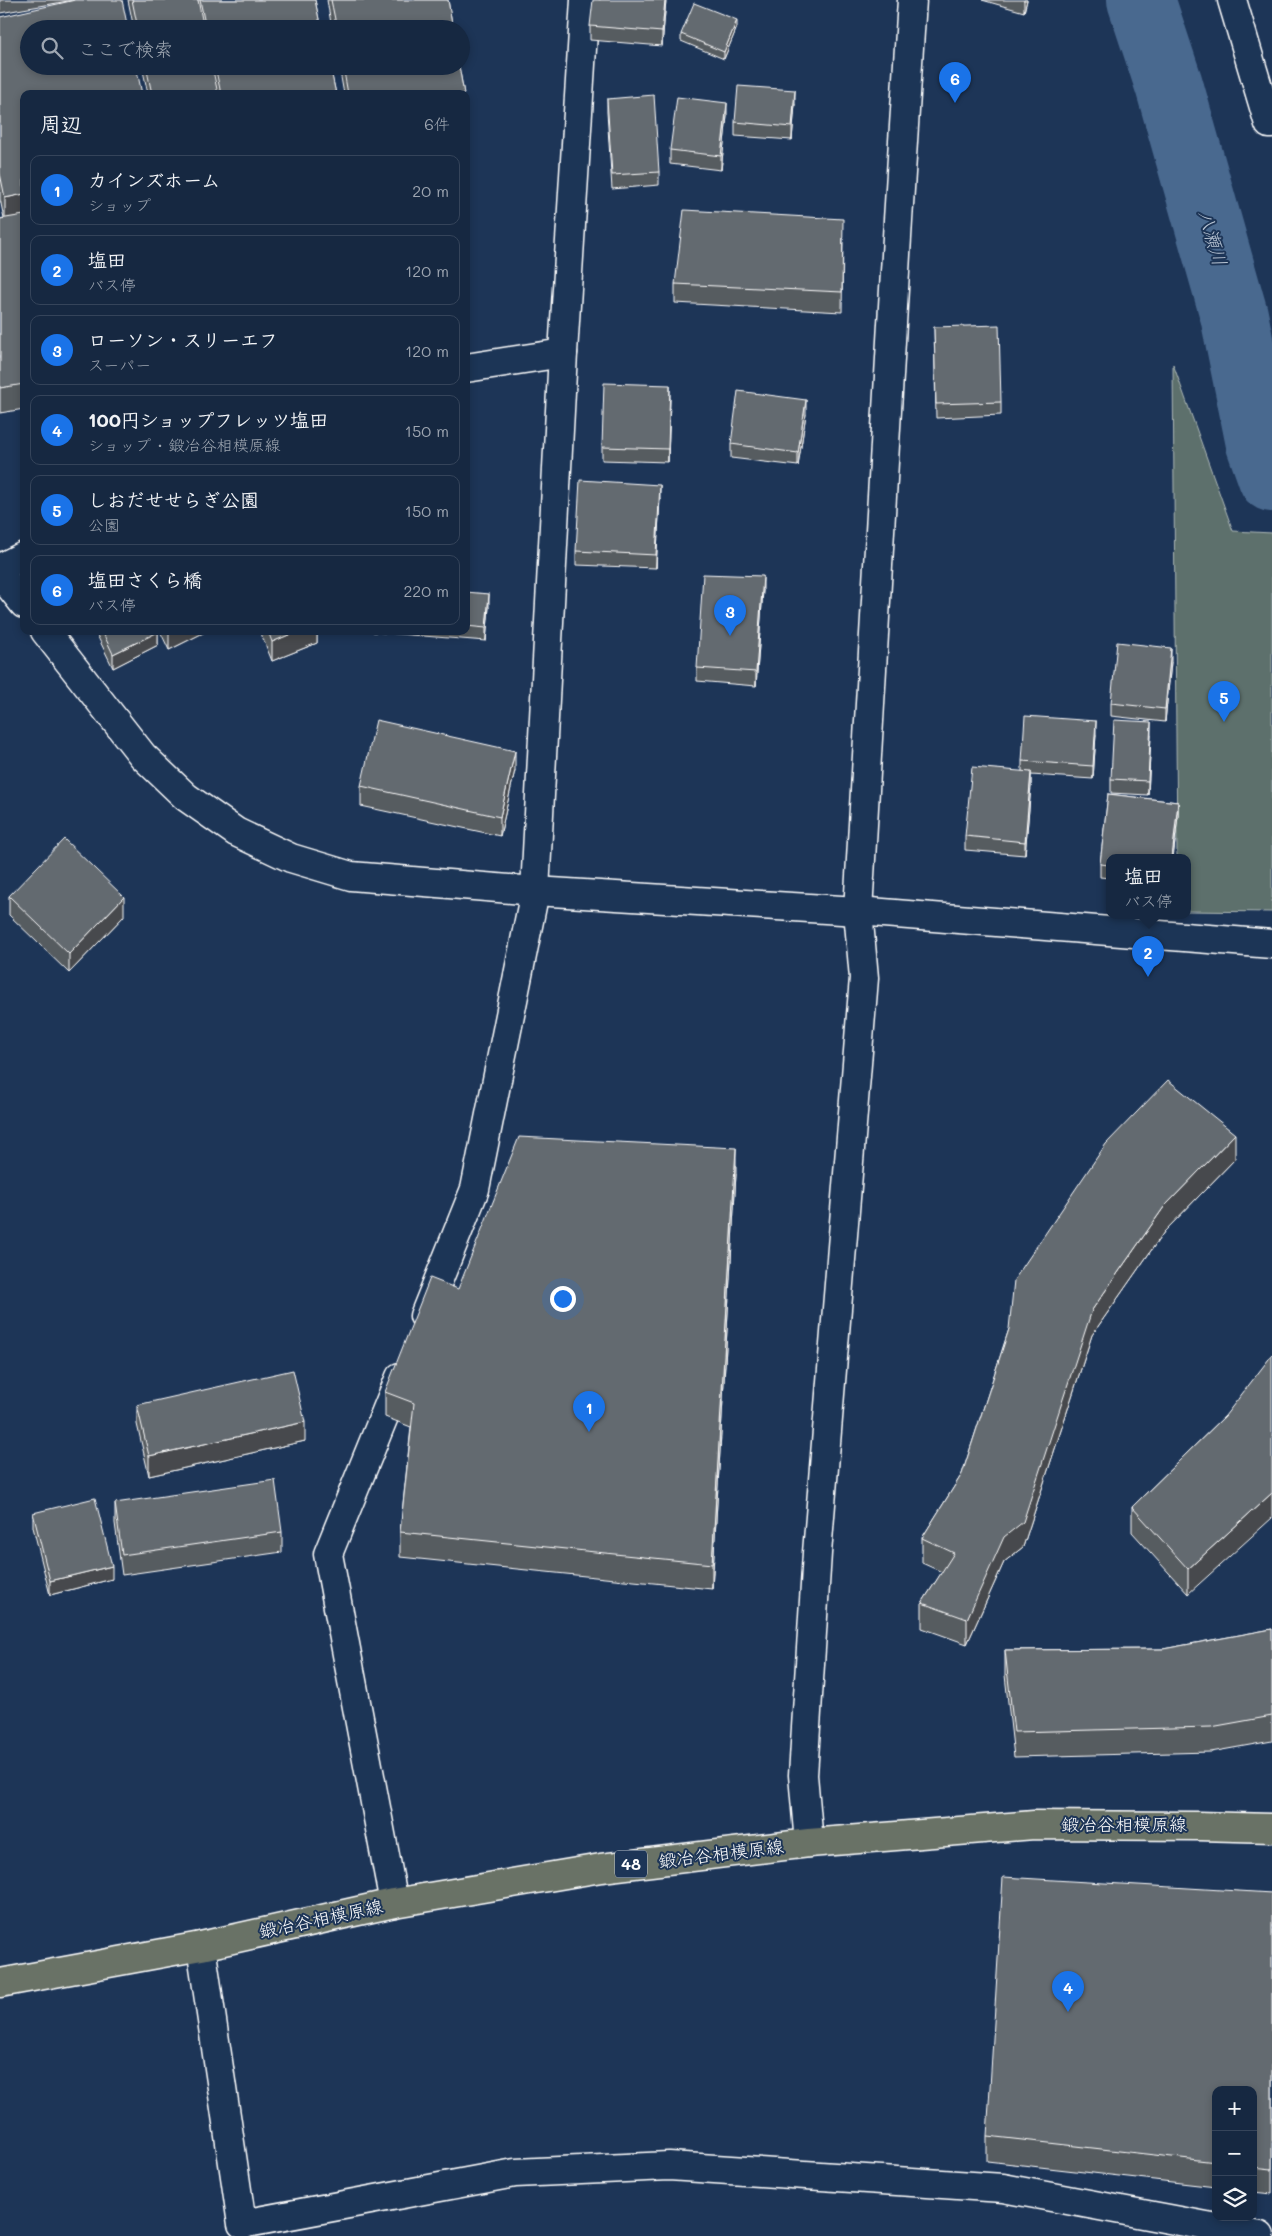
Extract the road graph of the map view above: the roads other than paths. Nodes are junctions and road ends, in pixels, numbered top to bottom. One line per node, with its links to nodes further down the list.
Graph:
1 (585, 0): 5 (street)
2 (912, 0): 13 (street)
3 (1232, 0): 4 (street)
4 (1272, 124)
5 (563, 353): 6 (street); 12 (street)
6 (470, 367)
7 (20, 558): 8 (street)
8 (0, 568)
9 (0, 574): 10 (street)
10 (20, 599)
11 (48, 635): 12 (street)
12 (535, 891): 13 (street); 17 (street)
13 (858, 911): 14 (street); 16 (street)
14 (1272, 944)
15 (1272, 1828): 16 (main road, 鍛冶谷相模原線 / 48)
16 (809, 1843): 17 (main road, 鍛冶谷相模原線 / 48)
17 (394, 1903): 18 (main road, 鍛冶谷相模原線 / 48)
18 (201, 1946): 19 (main road, 鍛冶谷相模原線 / 48); 20 (street)
19 (0, 1983)
20 (1260, 2236)

